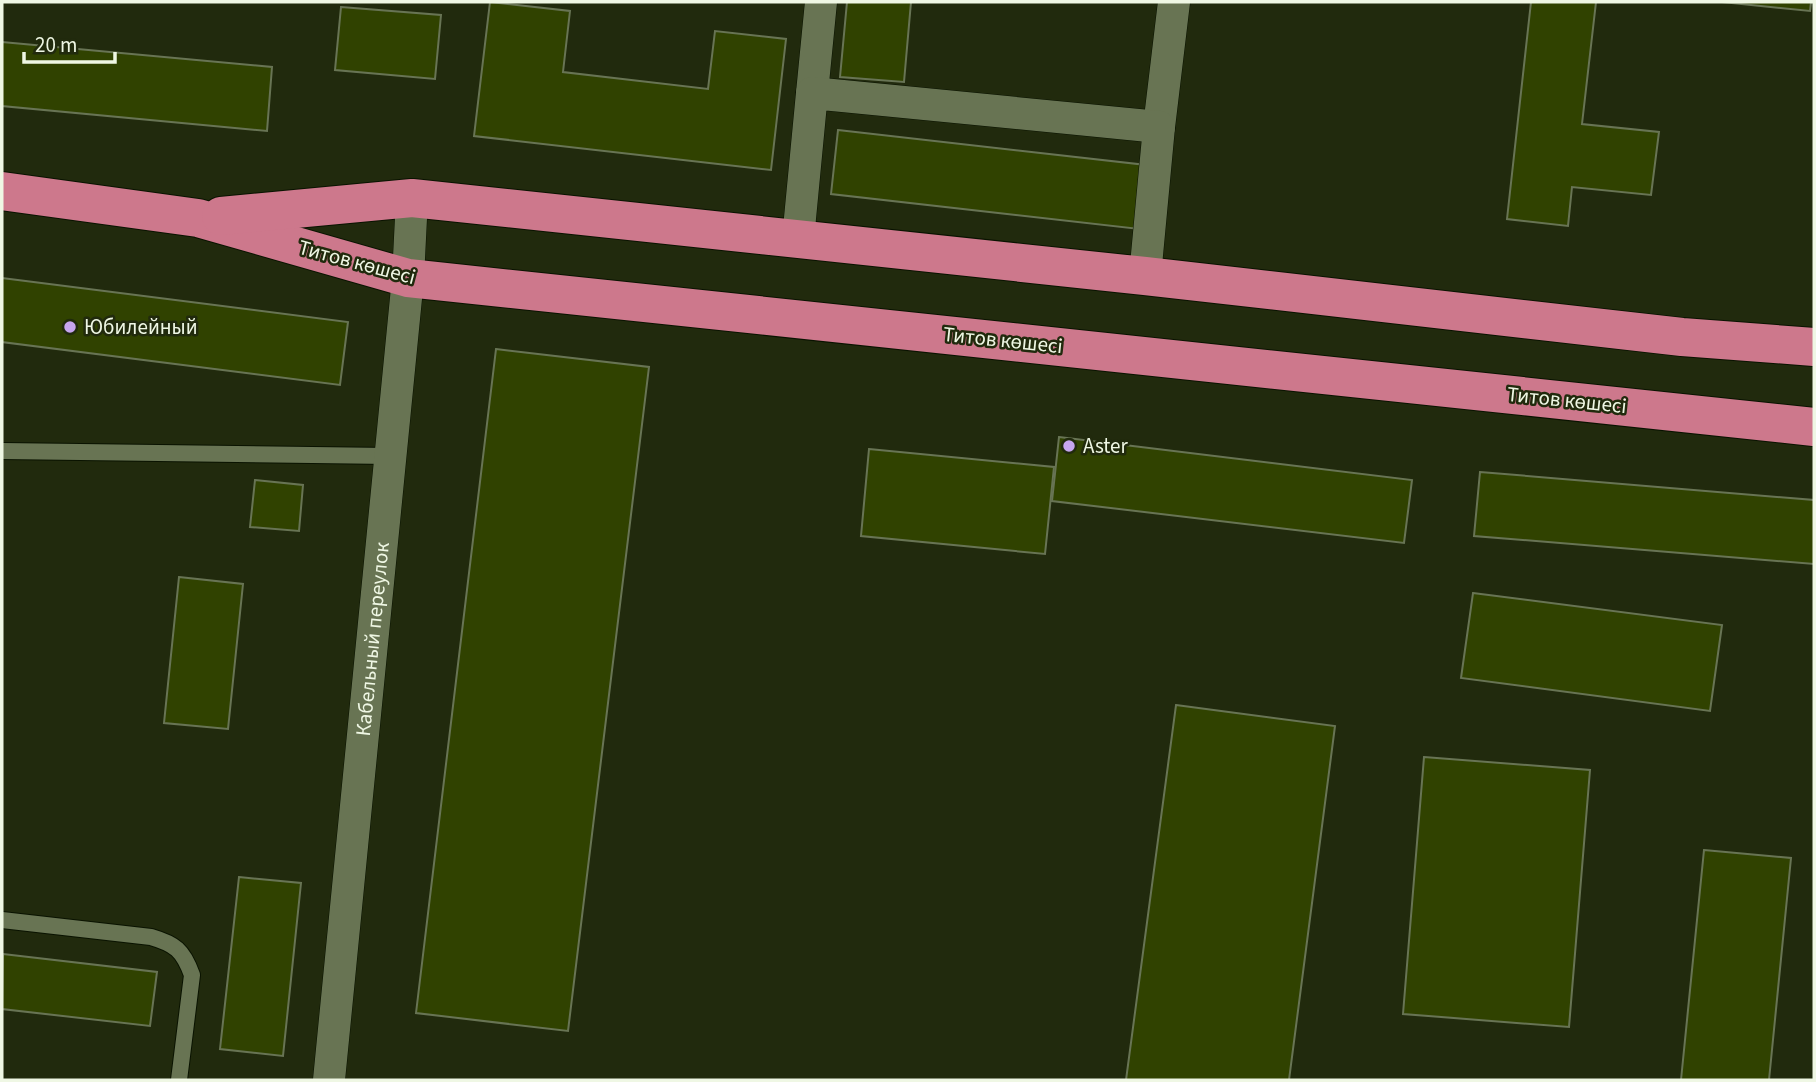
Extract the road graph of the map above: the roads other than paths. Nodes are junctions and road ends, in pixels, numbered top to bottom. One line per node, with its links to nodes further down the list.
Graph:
1 (821, 2): 3 (street)
2 (1174, 2): 4 (street)
3 (812, 93): 4 (street); 8 (street)
4 (1160, 127): 9 (street)
5 (2, 191): 7 (highway, Титов көшесі)
6 (412, 198): 7 (highway, Титов көшесі); 8 (highway, Титов көшесі); 10 (street, Кабельный переулок)
7 (198, 218): 10 (highway, Титов көшесі)
8 (798, 239): 9 (highway, Титов көшесі)
9 (1145, 276): 11 (highway, Титов көшесі)
10 (408, 278): 12 (highway, Титов көшесі); 14 (street, Кабельный переулок)
11 (1814, 347)
12 (1814, 427)
13 (2, 451): 14 (lane)
14 (390, 456): 17 (street, Кабельный переулок)
15 (2, 920): 16 (lane)
16 (178, 1080)
17 (329, 1080)

